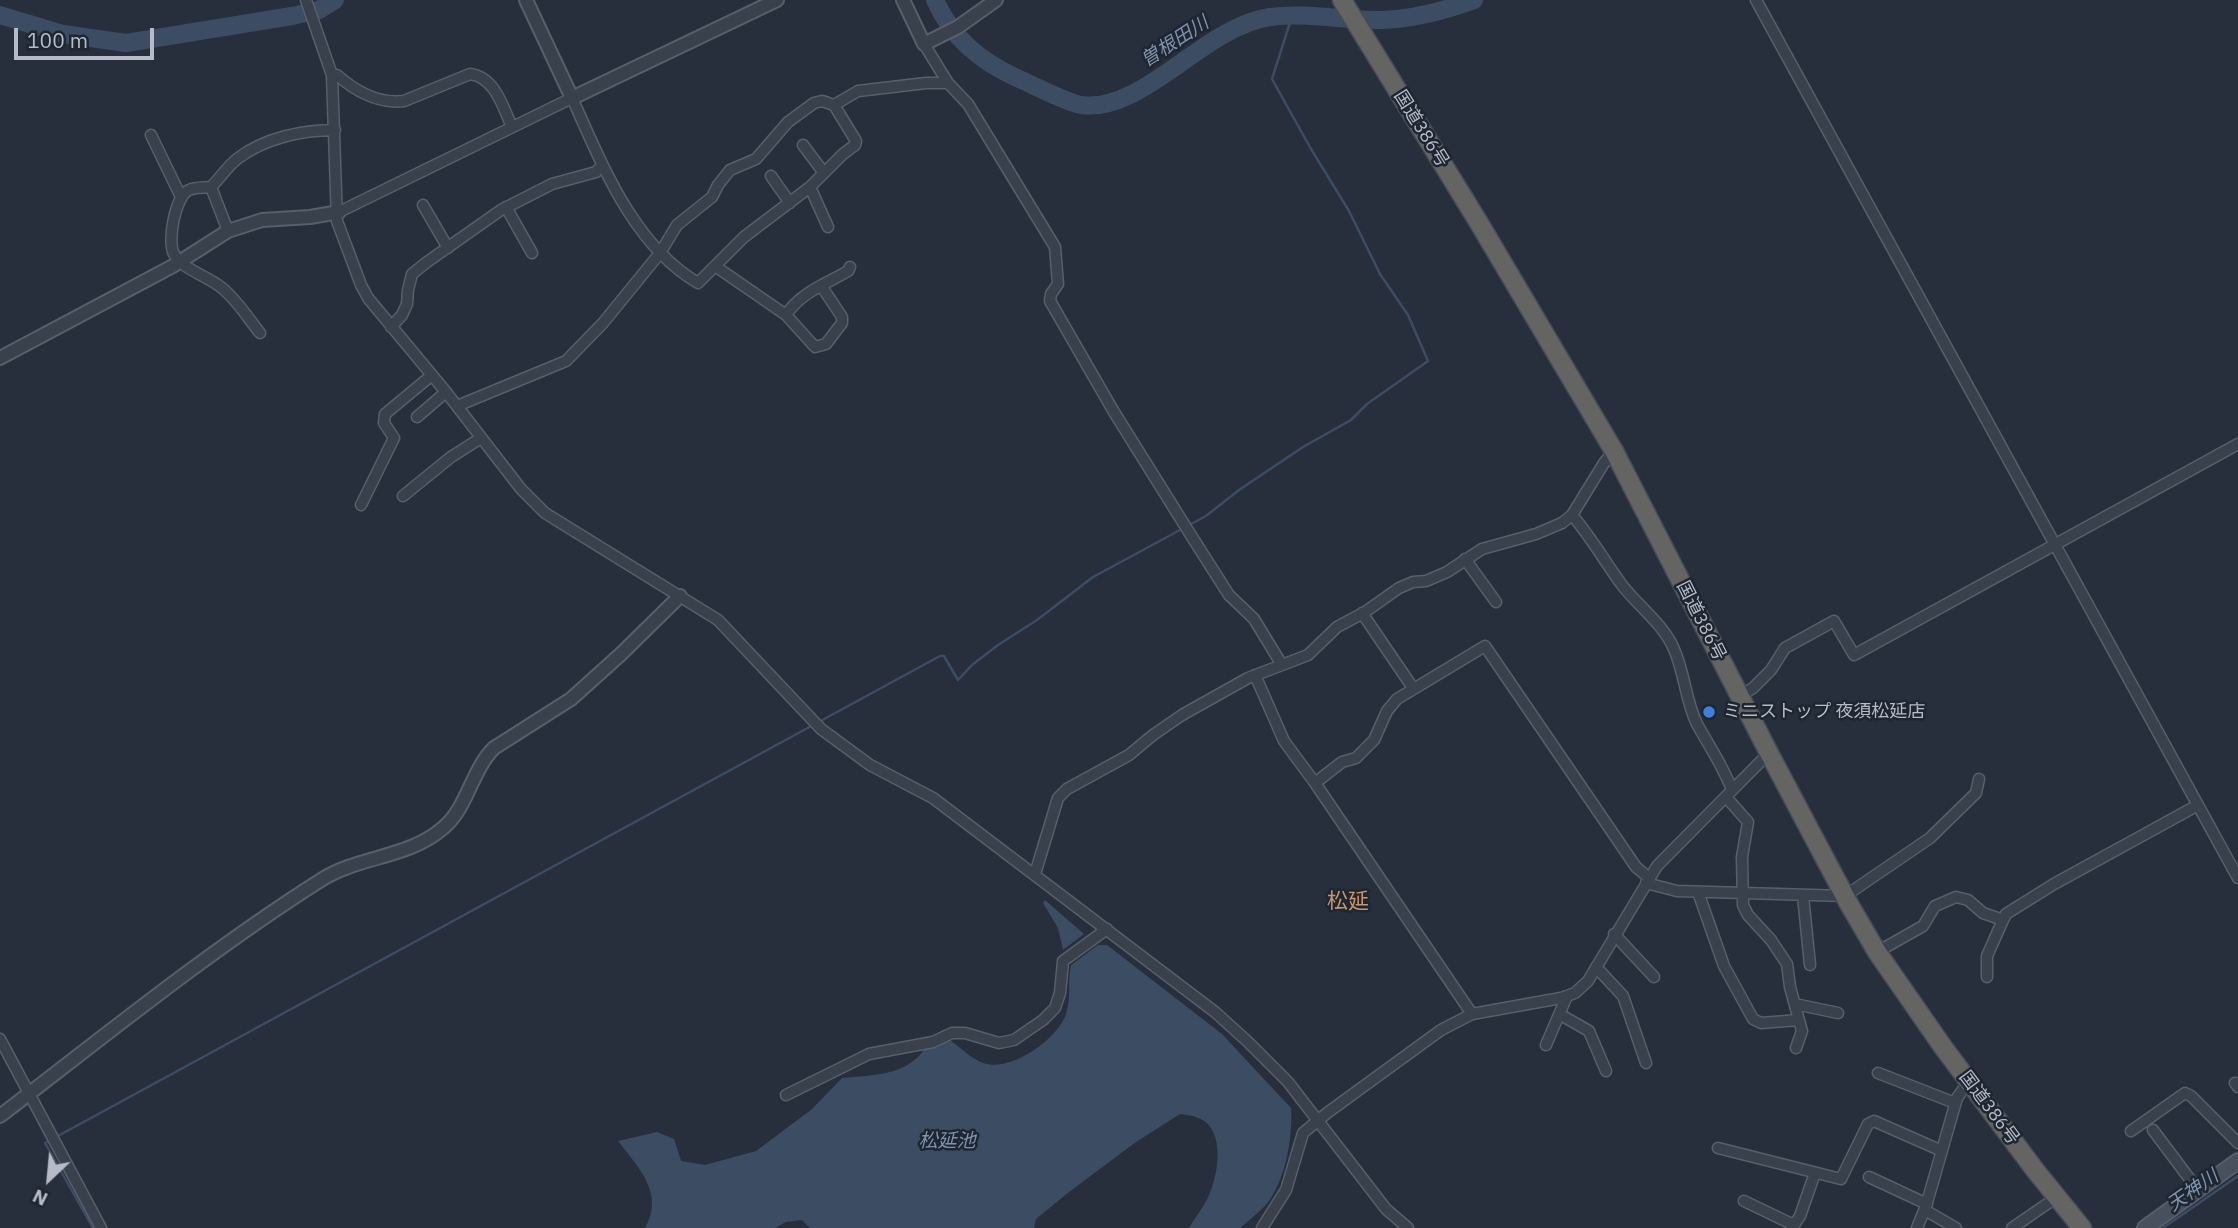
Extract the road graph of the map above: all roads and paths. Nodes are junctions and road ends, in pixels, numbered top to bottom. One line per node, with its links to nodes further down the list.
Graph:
1 (306, 0): 9 (street)
2 (526, 0): 11 (street)
3 (777, 0): 11 (street)
4 (903, 0): 8 (street)
5 (1342, 0): 46 (highway, 国道386号)
6 (1756, 0): 50 (street)
7 (991, 1): 8 (street)
8 (929, 42): 10 (street)
9 (332, 75): 13 (street); 14 (street)
10 (948, 83): 12 (street); 55 (street)
11 (572, 98): 13 (street); 17 (street)
12 (834, 106): 18 (street); 31 (street)
13 (512, 127): 26 (street)
14 (335, 130): 20 (street); 26 (street)
15 (151, 135): 22 (street)
16 (803, 145): 18 (street)
17 (602, 165): 25 (street); 31 (street)
18 (824, 173): 21 (street)
19 (771, 176): 23 (street)
20 (211, 187): 22 (street); 28 (street)
21 (810, 187): 23 (street); 27 (street)
22 (181, 197): 32 (street)
23 (790, 203): 33 (street)
24 (423, 205): 29 (street)
25 (506, 207): 29 (street); 30 (street)
26 (339, 212): 28 (street); 37 (street)
27 (828, 227)
28 (228, 231): 32 (street)
29 (448, 248): 37 (street)
30 (532, 253)
31 (660, 253): 33 (street); 42 (street)
32 (180, 262): 38 (street); 39 (street)
33 (715, 266): 36 (street)
34 (850, 267): 35 (street)
35 (821, 287): 36 (street); 36 (street)
36 (786, 315)
37 (391, 327): 40 (street)
38 (260, 333)
39 (0, 358)
40 (432, 375): 41 (street); 48 (street)
41 (446, 392): 42 (street); 43 (street)
42 (457, 406): 44 (street)
43 (417, 417)
44 (481, 438): 47 (street); 52 (street)
45 (2238, 444): 50 (street)
46 (1614, 451): 49 (street); 58 (highway, 国道386号)
47 (403, 496)
48 (361, 505)
49 (1572, 515): 51 (street); 62 (street)
50 (2056, 545): 58 (street); 63 (street)
51 (1465, 559): 53 (street); 54 (street)
52 (680, 596): 64 (street); 92 (street)
53 (1496, 603)
54 (1362, 613): 55 (street); 57 (street)
55 (1282, 665): 56 (street)
56 (1255, 675): 61 (street); 64 (street)
57 (1413, 688): 61 (street); 66 (street)
58 (1740, 696): 59 (highway, 国道386号)
59 (1769, 752): 62 (street); 70 (highway, 国道386号)
60 (1979, 779): 70 (street)
61 (1315, 783): 82 (street)
62 (1729, 794): 66 (street); 68 (street)
63 (2198, 805): 65 (street); 71 (street)
64 (1035, 874): 72 (street)
65 (2238, 878)
66 (1648, 880): 67 (street); 73 (street)
67 (1698, 892): 68 (street); 84 (street)
68 (1741, 894): 69 (street); 80 (street)
69 (1803, 895): 70 (street); 75 (street)
70 (1845, 896): 74 (highway, 国道386号)
71 (2003, 920): 74 (street); 78 (street)
72 (1107, 929): 93 (street); 96 (street)
73 (1615, 934): 76 (street); 77 (street)
74 (1877, 952): 91 (highway, 国道386号)
75 (1810, 965)
76 (1596, 967): 79 (street); 88 (street)
77 (1654, 977)
78 (1987, 977)
79 (1567, 996): 82 (street); 83 (street)
80 (1795, 1004): 81 (street); 84 (street)
81 (1838, 1013)
82 (1472, 1014): 96 (street)
83 (1561, 1015): 86 (street); 89 (street)
84 (1799, 1020): 87 (street)
85 (0, 1038): 92 (street)
86 (1546, 1045)
87 (1796, 1048)
88 (1646, 1063)
89 (1606, 1071)
90 (1878, 1073): 94 (street)
91 (1969, 1081): 94 (street); 106 (highway, 国道386号)
92 (29, 1094): 95 (street); 110 (street)
93 (786, 1095)
94 (1955, 1103): 101 (street)
95 (0, 1116)
96 (1318, 1122): 111 (street); 112 (street)
97 (2153, 1130): 105 (street)
98 (2131, 1131): 99 (street)
99 (2238, 1143)
100 (1718, 1147): 103 (street)
101 (1942, 1151): 103 (street); 108 (street)
102 (2238, 1161): 105 (main road)
103 (1815, 1173): 109 (street)
104 (1869, 1177): 108 (street)
105 (2198, 1190): 117 (main road)
106 (2057, 1197): 115 (street); 116 (highway, 国道386号)
107 (1744, 1200): 109 (street)
108 (1926, 1207): 113 (street); 114 (street)
109 (1793, 1227)
110 (101, 1228)
111 (1262, 1228)
112 (1408, 1228)
113 (1917, 1228)
114 (1956, 1228)
115 (2012, 1228)
116 (2082, 1228)
117 (2145, 1228)

